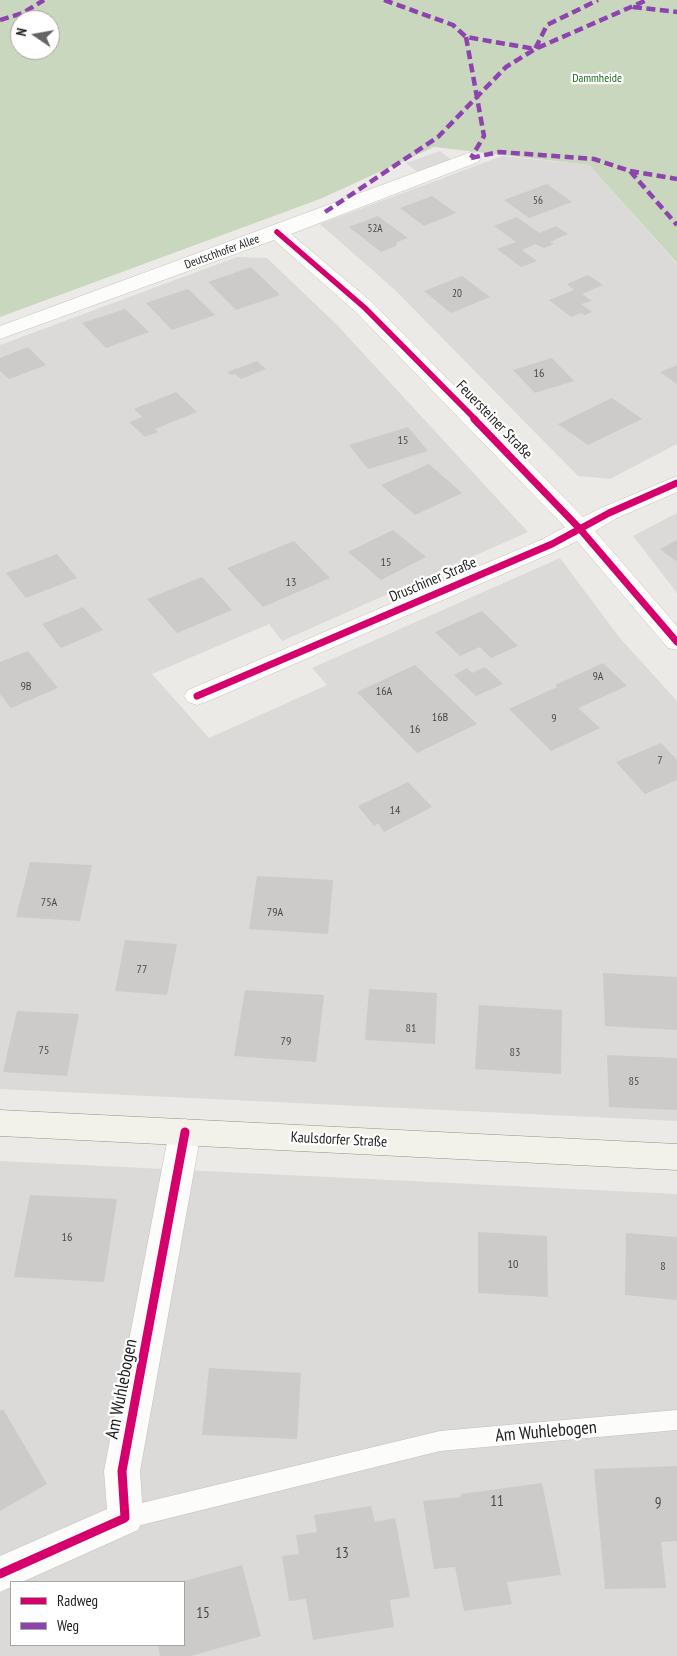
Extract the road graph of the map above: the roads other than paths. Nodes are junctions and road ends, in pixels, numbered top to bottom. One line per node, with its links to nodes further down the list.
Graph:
1 (471, 158): 2 (street, Deutschhofer Allee)
2 (277, 232): 3 (street, Deutschhofer Allee); 5 (street, Feuersteiner Straße)
3 (0, 333)
4 (677, 483): 5 (street, Druschiner Straße)
5 (580, 529): 6 (street, Feuersteiner Straße); 7 (street, Druschiner Straße)
6 (677, 642)
7 (197, 696)
8 (0, 1124): 9 (main road, Kaulsdorfer Straße)
9 (185, 1132): 10 (main road, Kaulsdorfer Straße); 12 (street, Am Wuhlebogen)
10 (677, 1156)
11 (677, 1420): 12 (lane, Am Wuhlebogen)
12 (125, 1518): 13 (street, Am Wuhlebogen)
13 (0, 1574)

